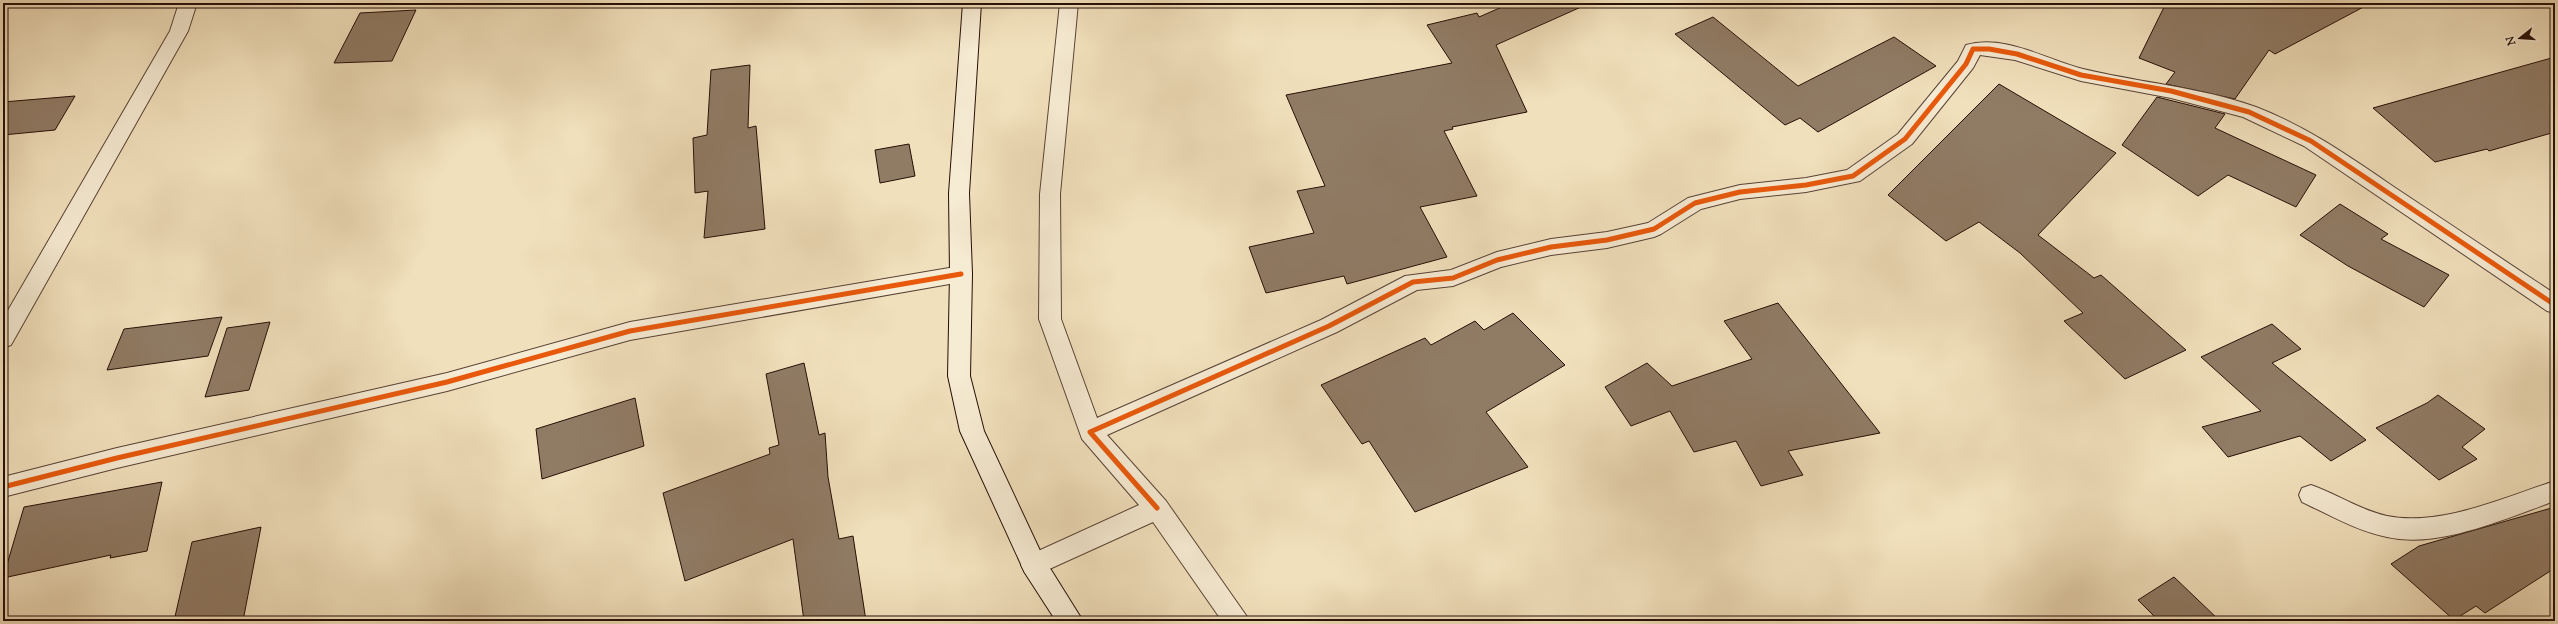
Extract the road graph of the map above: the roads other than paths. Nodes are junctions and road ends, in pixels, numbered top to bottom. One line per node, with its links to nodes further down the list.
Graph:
1 (188, 3): 6 (street)
2 (972, 3): 4 (street)
3 (1069, 3): 7 (street)
4 (961, 274): 8 (street); 12 (street)
5 (2555, 305): 7 (street)
6 (3, 339)
7 (1090, 432): 11 (street)
8 (3, 487)
9 (2555, 491): 10 (street)
10 (2311, 495)
11 (1157, 508): 12 (street); 14 (street)
12 (1034, 565): 13 (street)
13 (1070, 621)
14 (1237, 621)

